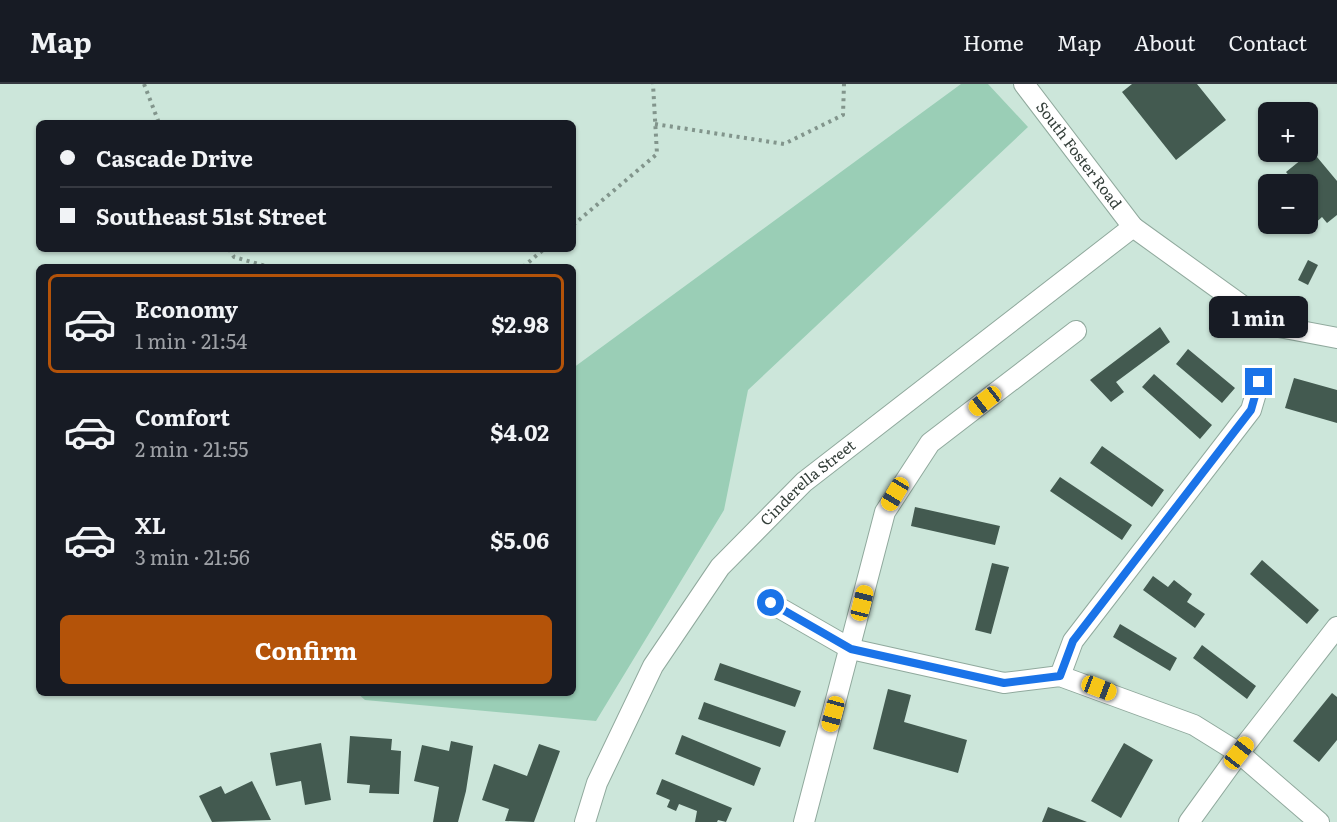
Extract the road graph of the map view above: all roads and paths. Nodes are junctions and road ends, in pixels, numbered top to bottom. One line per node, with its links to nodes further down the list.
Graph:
1 (144, 84): 5 (path)
2 (653, 84): 6 (path)
3 (844, 84): 6 (path)
4 (1024, 84): 8 (street, South Foster Road)
5 (158, 120)
6 (655, 124): 7 (path)
7 (576, 222)
8 (1132, 227): 14 (street, South Foster Road); 21 (street, Cinderella Street)
9 (231, 252): 11 (path)
10 (540, 252): 12 (path)
11 (259, 264)
12 (526, 264)
13 (1076, 331): 18 (street)
14 (1337, 338)
15 (1259, 382): 19 (street)
16 (771, 603): 18 (street)
17 (1337, 627): 20 (street)
18 (851, 649): 19 (street); 22 (street)
19 (1060, 676): 20 (street)
20 (1239, 753): 23 (street); 24 (street)
21 (585, 822)
22 (804, 822)
23 (1190, 822)
24 (1319, 822)

